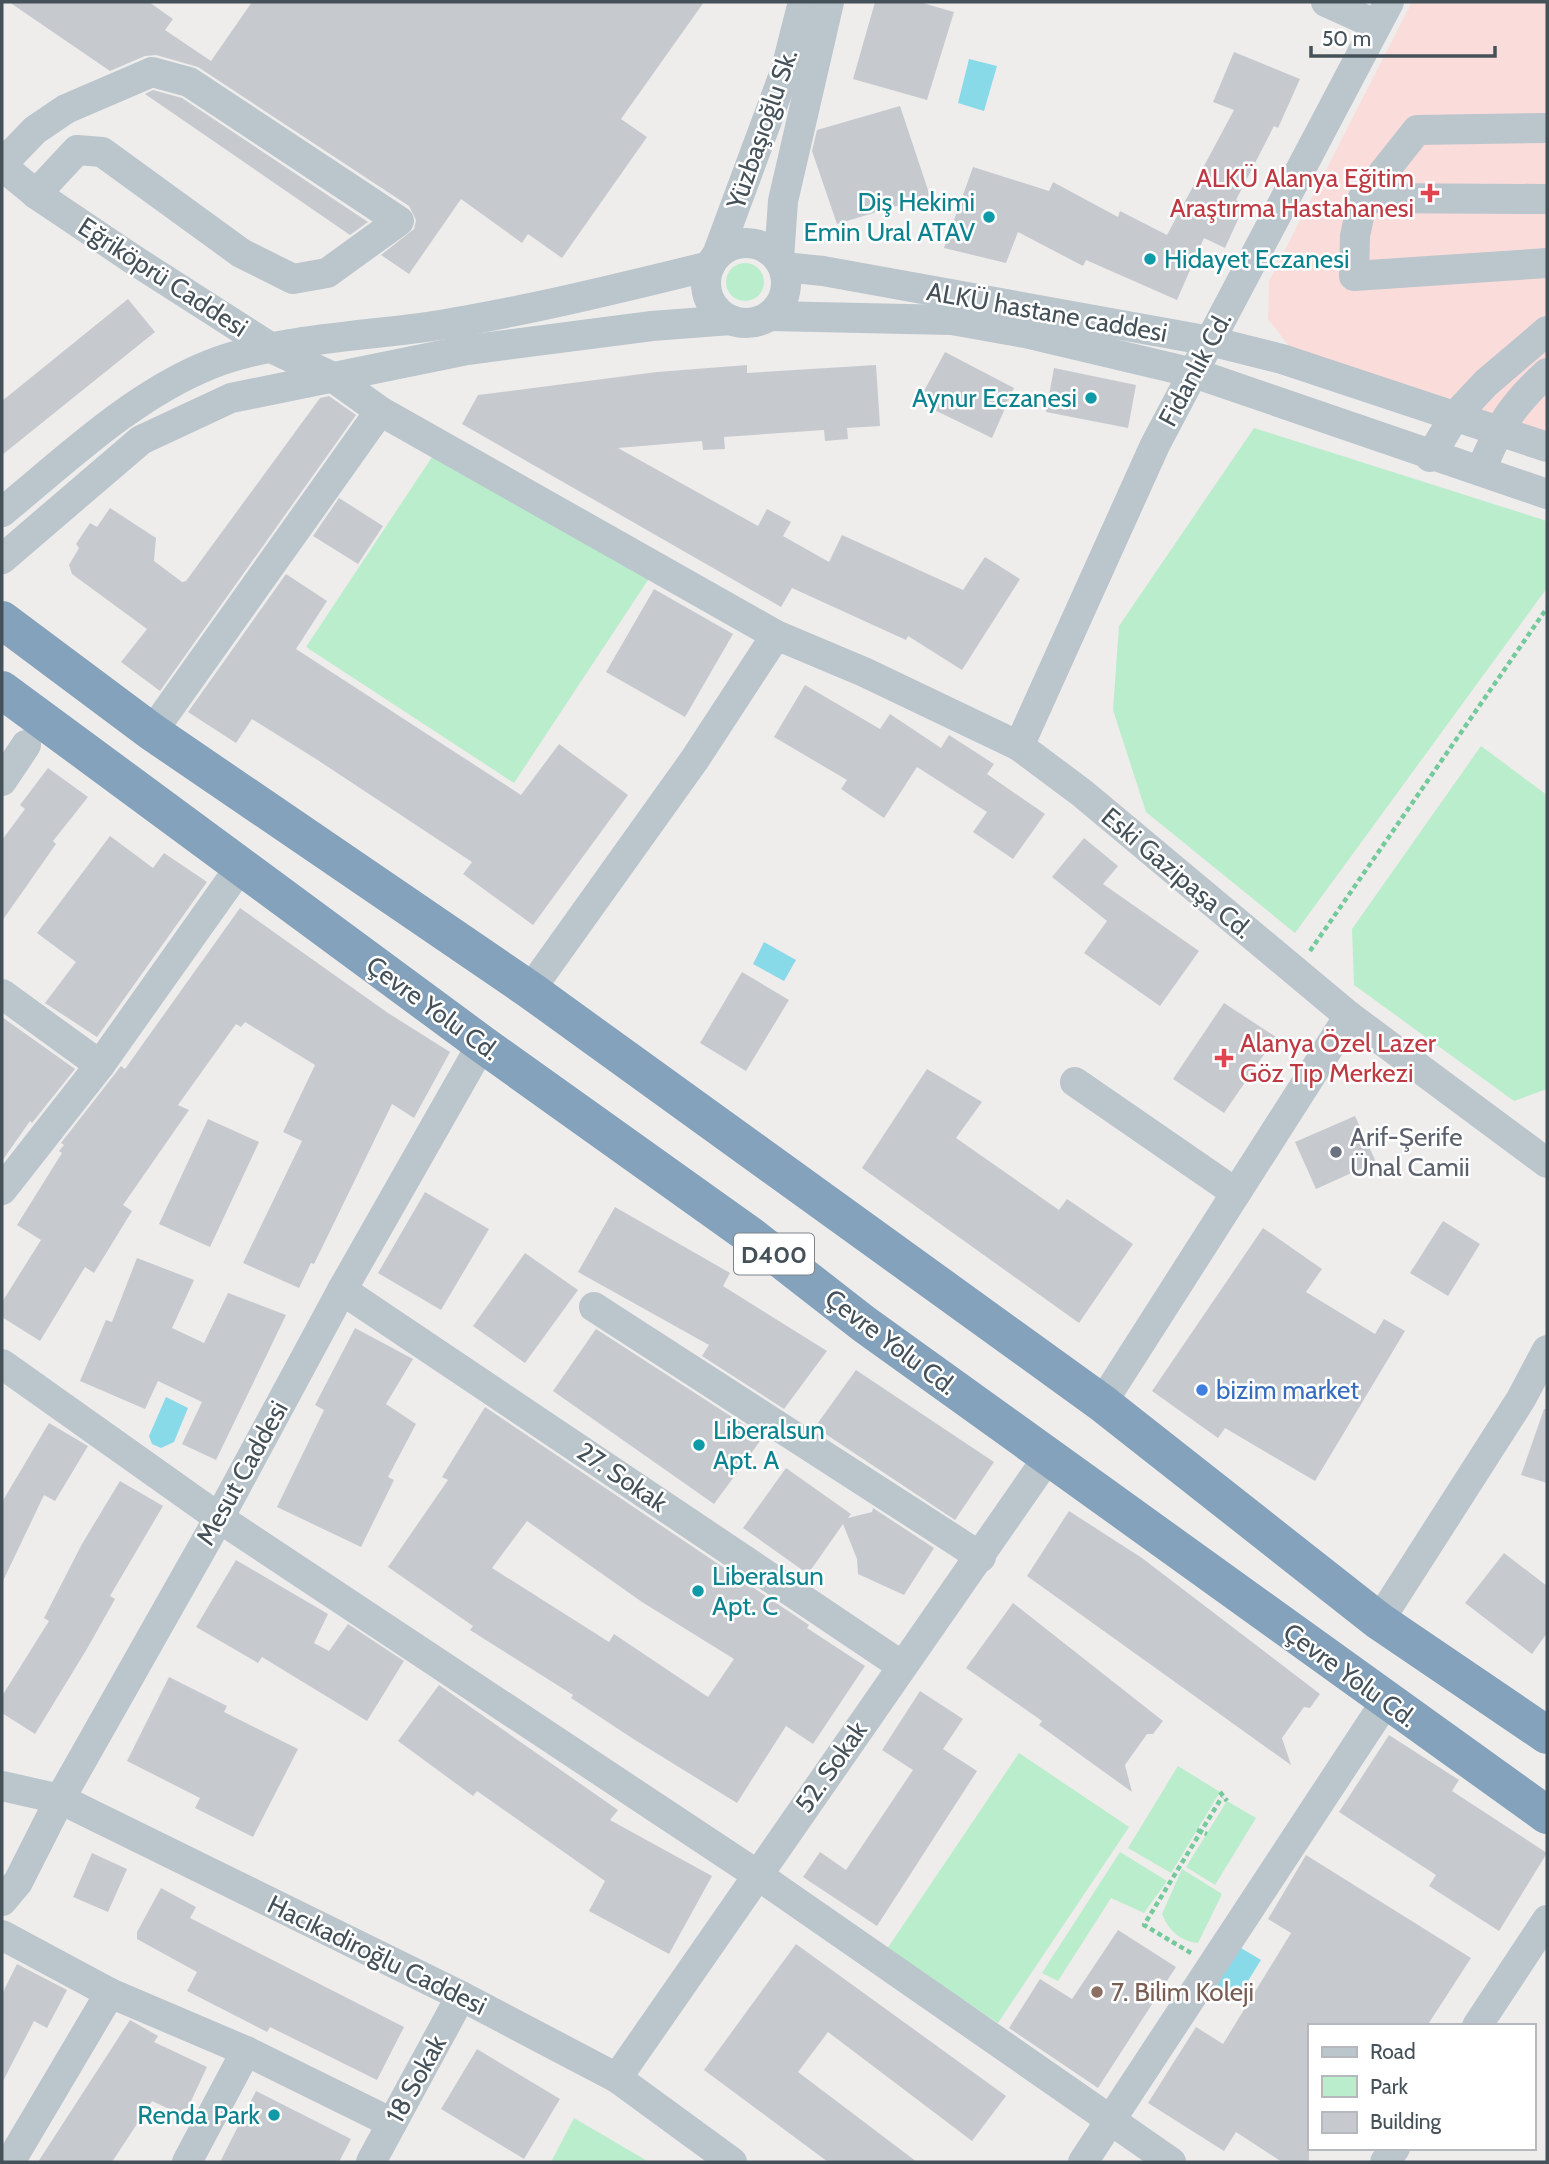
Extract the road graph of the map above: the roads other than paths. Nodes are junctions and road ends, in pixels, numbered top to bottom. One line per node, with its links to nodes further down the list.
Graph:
1 (803, 2): 10 (street, Yüzbaşıoğlu Sk.)
2 (829, 2): 11 (street, Yüzbaşıoğlu Sk.)
3 (1326, 2): 4 (street)
4 (1382, 13): 16 (street, Fidanlık Cd.)
5 (1547, 128): 8 (street)
6 (2, 165): 7 (street, Eğriköprü Caddesi); 7 (street)
7 (36, 194): 17 (street, Eğriköprü Caddesi)
8 (1363, 198): 9 (street); 12 (street)
9 (1547, 199)
10 (714, 261): 11 (street); 14 (street); 17 (street)
11 (781, 263): 13 (street); 16 (street, ALKÜ hastane caddesi)
12 (1547, 263)
13 (770, 316): 14 (street); 18 (street)
14 (731, 320): 20 (street)
15 (1547, 331): 22 (street)
16 (1210, 341): 18 (street, Fidanlık Cd.); 22 (street, ALKÜ hastane caddesi)
17 (273, 349): 20 (street, Eğriköprü Caddesi); 28 (street)
18 (1194, 373): 25 (street); 35 (street, Fidanlık Cd.)
19 (1547, 373): 23 (street)
20 (331, 376): 21 (street, Eğriköprü Caddesi); 29 (street)
21 (380, 411): 31 (street, Eski Gazipaşa Cd.); 33 (street)
22 (1455, 416): 23 (street, ALKÜ hastane caddesi); 25 (street)
23 (1497, 430): 24 (street, ALKÜ hastane caddesi); 26 (street)
24 (1547, 447)
25 (1430, 457): 26 (street)
26 (1481, 471): 27 (street)
27 (1547, 494)
28 (2, 512)
29 (2, 559)
30 (2, 620): 33 (highway, D400)
31 (776, 635): 35 (street, Eski Gazipaşa Cd.); 38 (street)
32 (2, 690): 37 (highway, Çevre Yolu Cd. / D400)
33 (152, 732): 38 (highway, D400)
34 (26, 745): 36 (street)
35 (1019, 746): 40 (street, Eski Gazipaşa Cd.)
36 (2, 781)
37 (241, 866): 41 (highway, Çevre Yolu Cd. / D400); 42 (street)
38 (530, 990): 51 (highway, D400)
39 (2, 993): 42 (street)
40 (1349, 1016): 44 (street, Eski Gazipaşa Cd.); 46 (street)
41 (482, 1044): 47 (street, Mesut Caddesi); 52 (highway, Çevre Yolu Cd. / D400)
42 (100, 1065): 45 (street)
43 (1075, 1082): 46 (street)
44 (1547, 1163)
45 (2, 1190)
46 (1236, 1193): 51 (street)
47 (342, 1290): 53 (street, Mesut Caddesi); 56 (street, 27. Sokak)
48 (594, 1307): 54 (street)
49 (1547, 1350): 55 (street)
50 (2, 1364): 53 (street)
51 (1102, 1403): 55 (highway, D400)
52 (1048, 1457): 54 (street, 52. Sokak); 57 (highway, Çevre Yolu Cd. / D400)
53 (219, 1518): 60 (street, Mesut Caddesi); 62 (street)
54 (981, 1557): 56 (street, 52. Sokak)
55 (1379, 1621): 58 (highway, D400)
56 (902, 1667): 62 (street, 52. Sokak)
57 (1386, 1701): 61 (highway, Çevre Yolu Cd. / D400); 71 (street)
58 (1547, 1735)
59 (2, 1786): 60 (street, Hacıkadiroğlu Caddesi)
60 (60, 1799): 63 (street, Mesut Caddesi); 67 (street, Hacıkadiroğlu Caddesi)
61 (1547, 1815)
62 (756, 1874): 70 (street, 52. Sokak); 71 (street)
63 (2, 1901)
64 (1547, 1920): 68 (street)
65 (2, 1935): 66 (street)
66 (110, 1993): 69 (street); 73 (street)
67 (461, 1996): 70 (street, Hacıkadiroğlu Caddesi); 72 (street, 18 Sokak)
68 (1478, 2024)
69 (246, 2051): 72 (street); 74 (street)
70 (617, 2078): 76 (street, Hacıkadiroğlu Caddesi)
71 (1110, 2121): 77 (street); 78 (street)
72 (393, 2123): 75 (street, 18 Sokak)
73 (10, 2162)
74 (187, 2162)
75 (370, 2162)
76 (732, 2162)
77 (1083, 2162)
78 (1171, 2162)

